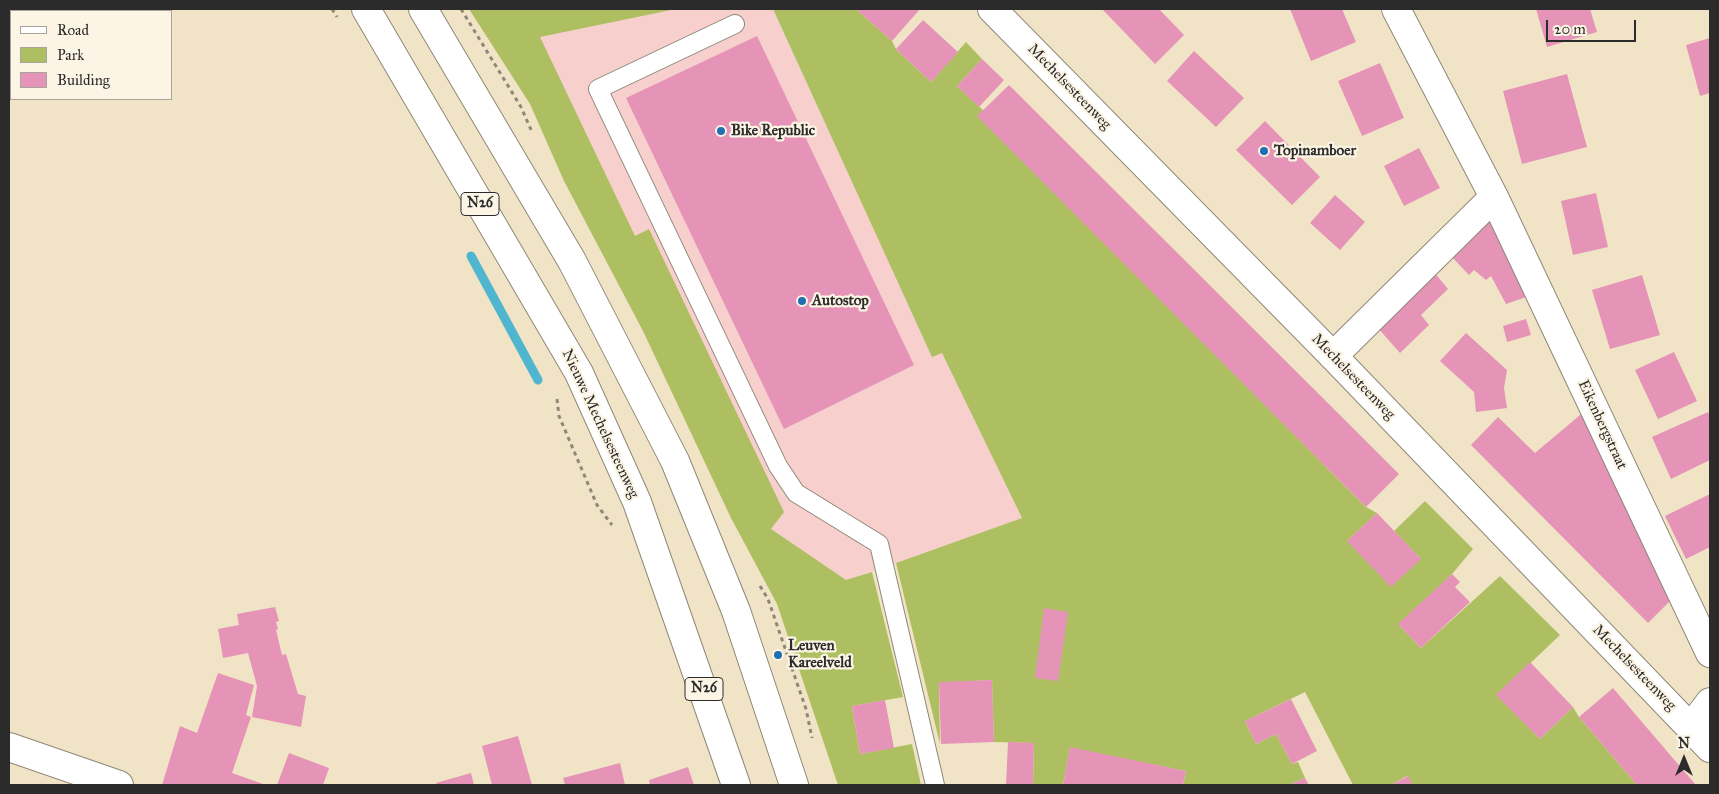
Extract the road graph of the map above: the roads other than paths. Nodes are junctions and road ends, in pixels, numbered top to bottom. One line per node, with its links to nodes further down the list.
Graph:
1 (366, 9): 14 (street, Nieuwe Mechelsesteenweg / N26)
2 (423, 9): 15 (street)
3 (992, 9): 7 (street, Mechelsesteenweg)
4 (1396, 9): 6 (street, Eikenbergstraat)
5 (736, 24): 16 (lane)
6 (1494, 196): 7 (street); 8 (street, Eikenbergstraat)
7 (1333, 356): 10 (street, Mechelsesteenweg)
8 (1710, 653)
9 (1710, 702): 10 (street)
10 (1691, 727): 12 (street, Mechelsesteenweg)
11 (9, 747): 13 (street)
12 (1710, 748)
13 (119, 785)
14 (736, 785)
15 (794, 785)
16 (935, 785)

